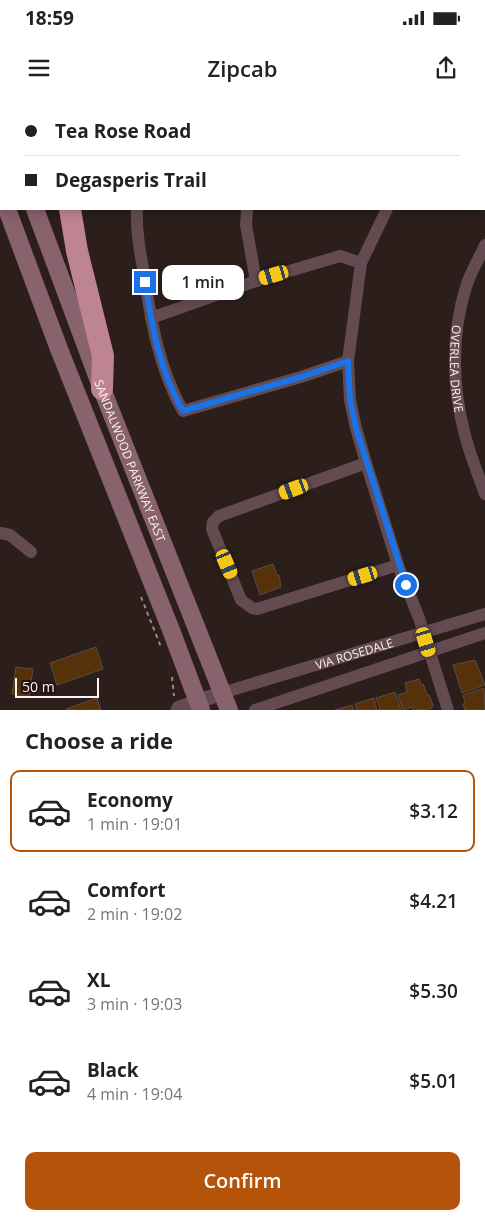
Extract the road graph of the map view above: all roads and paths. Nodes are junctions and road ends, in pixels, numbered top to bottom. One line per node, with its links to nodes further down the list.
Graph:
1 (7, 210): 23 (main road, SANDALWOOD PARKWAY EAST)
2 (35, 210): 12 (main road, SANDALWOOD PARKWAY EAST)
3 (70, 210): 12 (highway)
4 (138, 210): 10 (street)
5 (247, 210): 9 (street)
6 (387, 210): 8 (street)
7 (485, 245): 14 (street, OVERLEA DRIVE)
8 (362, 263): 9 (street); 11 (street)
9 (256, 281): 10 (street)
10 (150, 318): 11 (street)
11 (348, 361): 13 (street)
12 (102, 389): 22 (main road, SANDALWOOD PARKWAY EAST)
13 (366, 464): 17 (street); 17 (street)
14 (485, 494)
15 (0, 533): 16 (street)
16 (31, 552)
17 (398, 566): 19 (street)
18 (485, 614): 19 (street, VIA ROSEDALE)
19 (423, 632): 21 (street); 22 (street, VIA ROSEDALE)
20 (485, 633): 21 (street, VIA ROSEDALE)
21 (429, 652): 26 (street, VIA ROSEDALE); 27 (street)
22 (222, 692): 23 (street); 25 (main road, SANDALWOOD PARKWAY EAST)
23 (199, 706): 24 (street)
24 (178, 710)
25 (228, 710)
26 (255, 710)
27 (448, 710)

